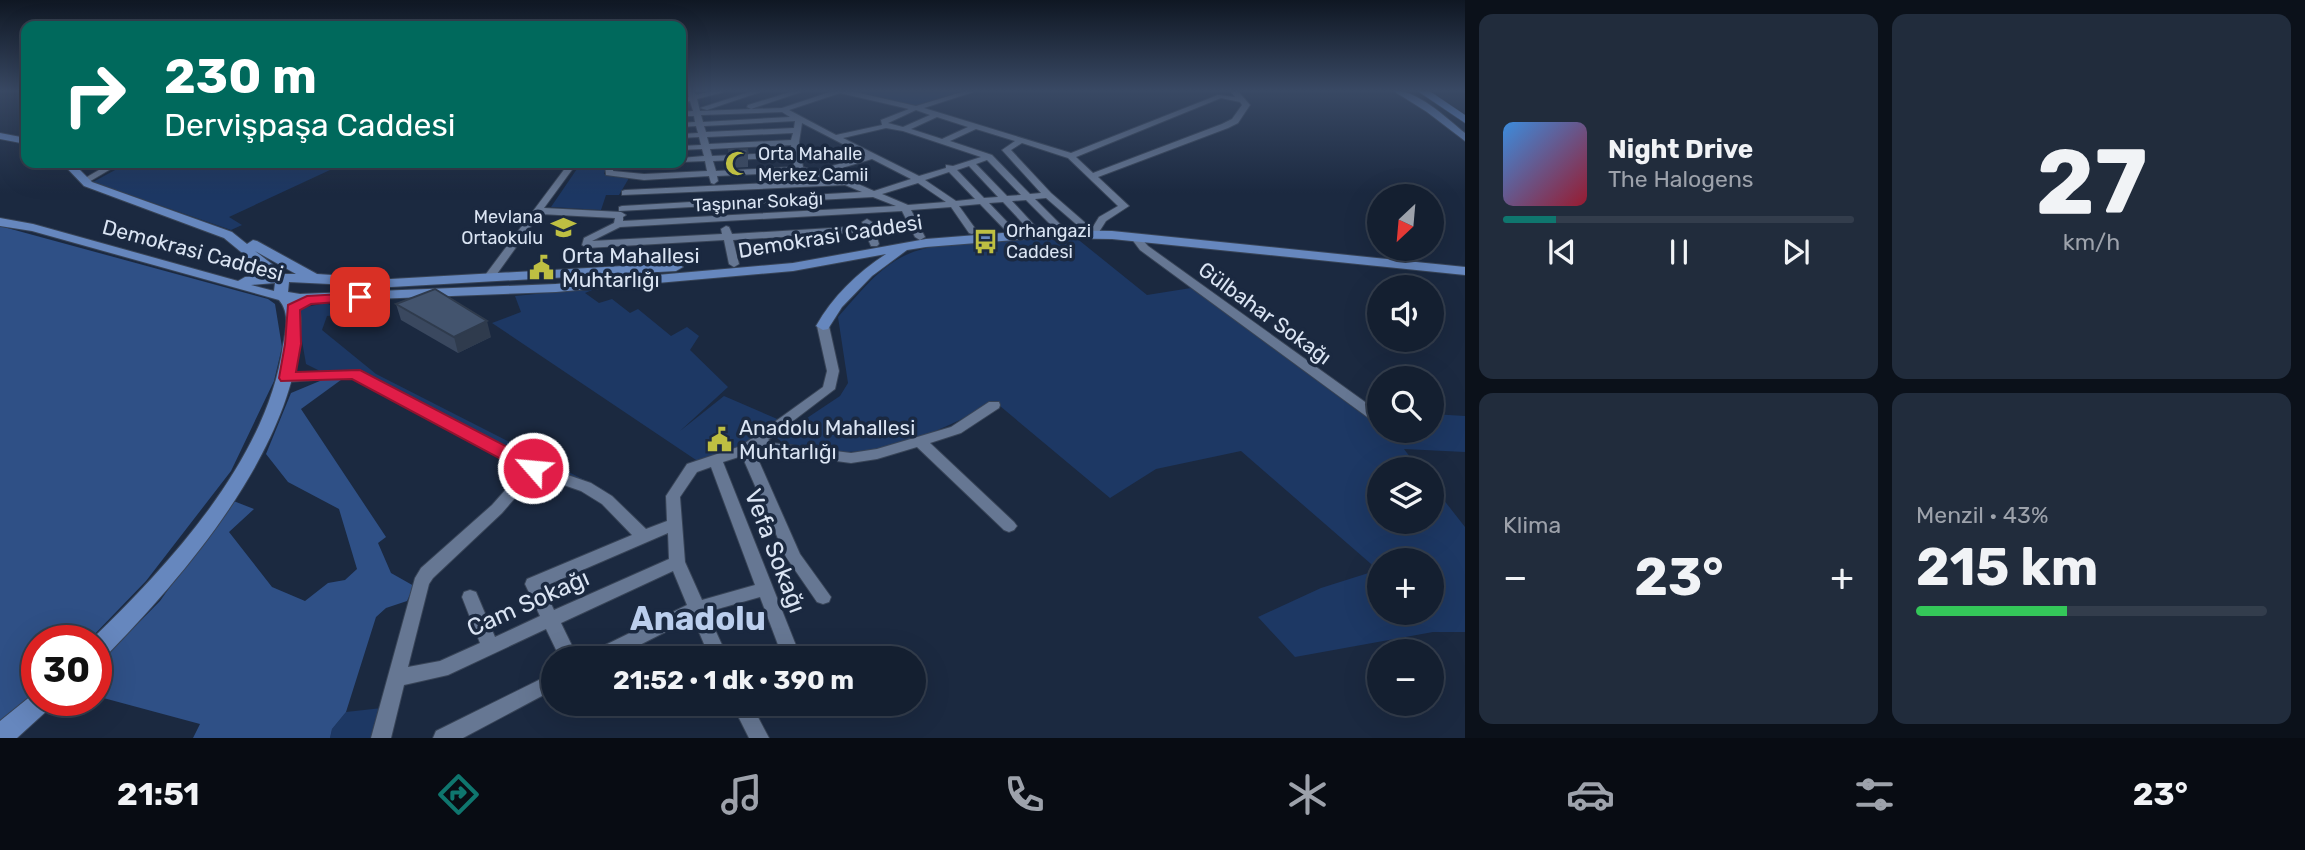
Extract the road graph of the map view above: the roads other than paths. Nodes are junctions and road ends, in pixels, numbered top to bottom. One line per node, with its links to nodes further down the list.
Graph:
1 (701, 124): 13 (street)
2 (799, 124): 12 (street)
3 (810, 124): 16 (street)
4 (914, 124): 11 (street)
5 (971, 124): 10 (street)
6 (1149, 124): 26 (street)
7 (1229, 124): 39 (street)
8 (1448, 124): 17 (main road)
9 (886, 126): 11 (street); 16 (street)
10 (976, 126): 19 (street); 21 (street)
11 (904, 129): 21 (street)
12 (798, 130): 13 (street); 20 (street)
13 (703, 135): 15 (street); 22 (street)
14 (0, 136): 18 (main road)
15 (686, 136)
16 (836, 137): 25 (street)
17 (1465, 138)
18 (21, 140)
19 (1021, 141): 26 (street); 47 (street)
20 (795, 142): 22 (street); 24 (street)
21 (942, 142): 27 (street)
22 (706, 146): 23 (street); 28 (street)
23 (686, 148)
24 (796, 154): 28 (street); 36 (street)
25 (874, 156): 38 (street); 41 (street)
26 (1071, 156): 39 (street)
27 (989, 157): 30 (street); 48 (street)
28 (709, 159): 29 (street); 37 (street)
29 (686, 160)
30 (970, 162): 31 (street); 49 (street)
31 (949, 167): 41 (street); 50 (street)
32 (72, 168): 42 (main road)
33 (108, 168): 42 (street)
34 (569, 168): 54 (street)
35 (608, 168): 40 (street)
36 (799, 169): 37 (street); 38 (street)
37 (712, 173): 40 (street); 44 (street)
38 (815, 173): 43 (street)
39 (1092, 176): 63 (street)
40 (643, 177): 45 (street)
41 (918, 179): 46 (street); 51 (street)
42 (84, 181): 65 (main road)
43 (846, 181): 44 (street); 46 (street)
44 (716, 188): 45 (street); 52 (street)
45 (625, 193): 56 (street)
46 (873, 194): 52 (street); 53 (street)
47 (1048, 195): 48 (street, Taşpınar Sokağı); 63 (street)
48 (1025, 196): 49 (street, Taşpınar Sokağı); 59 (street)
49 (1005, 198): 50 (street, Taşpınar Sokağı); 62 (street)
50 (980, 200): 51 (street, Taşpınar Sokağı); 61 (street)
51 (952, 202): 53 (street, Taşpınar Sokağı); 64 (street)
52 (720, 204): 56 (street); 58 (street)
53 (905, 207): 55 (street, Taşpınar Sokağı); 68 (street)
54 (539, 211): 56 (street); 76 (street)
55 (863, 212): 58 (street, Taşpınar Sokağı); 60 (street)
56 (620, 216): 58 (street, Taşpınar Sokağı); 67 (street)
57 (0, 220): 78 (main road, Demokrasi Caddesi); 80 (main road, Demokrasi Caddesi)
58 (724, 220): 67 (street)
59 (1059, 228): 62 (main road, Demokrasi Caddesi); 63 (main road, Demokrasi Caddesi)
60 (870, 229): 67 (street); 69 (street)
61 (1009, 229): 62 (main road, Demokrasi Caddesi); 64 (main road, Demokrasi Caddesi)
62 (1034, 229)
63 (1091, 229): 66 (main road, Demokrasi Caddesi)
64 (972, 231): 68 (main road, Demokrasi Caddesi)
65 (228, 235): 72 (main road); 77 (main road)
66 (1131, 235): 68 (main road, Demokrasi Caddesi); 74 (main road, Demokrasi Caddesi); 74 (main road, Demokrasi Caddesi); 85 (street, Gülbahar Sokağı)
67 (728, 237): 71 (street)
68 (923, 240): 69 (main road, Demokrasi Caddesi); 73 (main road)
69 (872, 248): 70 (main road, Demokrasi Caddesi); 71 (main road, Demokrasi Caddesi); 73 (main road)
70 (826, 261): 75 (main road, Demokrasi Caddesi); 82 (main road)
71 (734, 264): 75 (main road); 76 (main road, Demokrasi Caddesi)
72 (267, 265): 78 (main road); 80 (main road)
73 (875, 269): 82 (main road)
74 (1465, 269)
75 (756, 270): 79 (main road, Demokrasi Caddesi)
76 (490, 276): 77 (main road, Demokrasi Caddesi); 79 (main road)
77 (323, 277): 80 (main road, Demokrasi Caddesi); 81 (main road)
78 (236, 278): 80 (main road, Demokrasi Caddesi)
79 (433, 292): 81 (main road, Demokrasi Caddesi)
80 (285, 293): 81 (main road, Demokrasi Caddesi); 83 (main road)
81 (315, 299)
82 (823, 326): 87 (street)
83 (287, 378): 89 (street); 99 (main road)
84 (994, 405): 86 (street)
85 (1367, 410)
86 (920, 441): 87 (street); 91 (street)
87 (753, 444): 88 (street); 96 (street)
88 (715, 460): 90 (street); 94 (street, Vefa Sokağı)
89 (533, 468): 92 (street); 105 (street)
90 (674, 524): 92 (street); 93 (street)
91 (1009, 526)
92 (644, 537): 98 (street)
93 (677, 562): 97 (street); 98 (street, Cam Sokağı)
94 (765, 589): 97 (street); 103 (street, Vefa Sokağı)
95 (470, 597): 104 (street)
96 (823, 597)
97 (697, 608): 101 (street); 102 (street)
98 (550, 620): 100 (street); 104 (street, Cam Sokağı)
99 (112, 634)
100 (563, 646)
101 (621, 646)
102 (714, 646)
103 (787, 646)
104 (490, 648): 105 (street, Cam Sokağı)
105 (396, 678): 110 (street)
106 (541, 687): 111 (street)
107 (24, 716): 109 (main road)
108 (747, 716): 112 (street)
109 (0, 737)
110 (381, 738)
111 (443, 738)
112 (759, 738)

